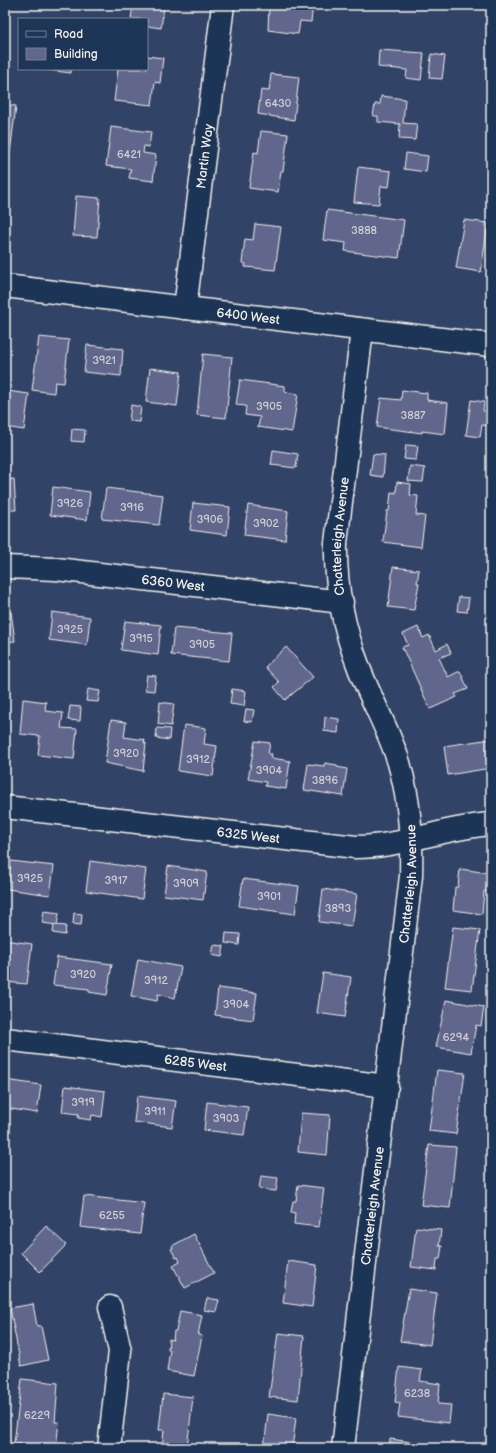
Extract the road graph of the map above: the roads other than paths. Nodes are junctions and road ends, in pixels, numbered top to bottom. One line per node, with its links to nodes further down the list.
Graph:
1 (223, 5): 3 (street, Martin Way)
2 (5, 286): 3 (street, 6400 West)
3 (185, 308): 4 (street, 6400 West)
4 (362, 330): 5 (street, 6400 West); 7 (street, Chatterleigh Avenue)
5 (491, 345)
6 (5, 567): 7 (street, 6360 West)
7 (342, 602): 10 (street, Chatterleigh Avenue)
8 (5, 807): 10 (street, 6325 West)
9 (491, 824): 10 (street, 6325 West)
10 (411, 838): 12 (street, Chatterleigh Avenue)
11 (5, 1039): 12 (street, 6285 West)
12 (387, 1086): 15 (street, Chatterleigh Avenue)
13 (110, 1307): 14 (street)
14 (109, 1448)
15 (343, 1448)

